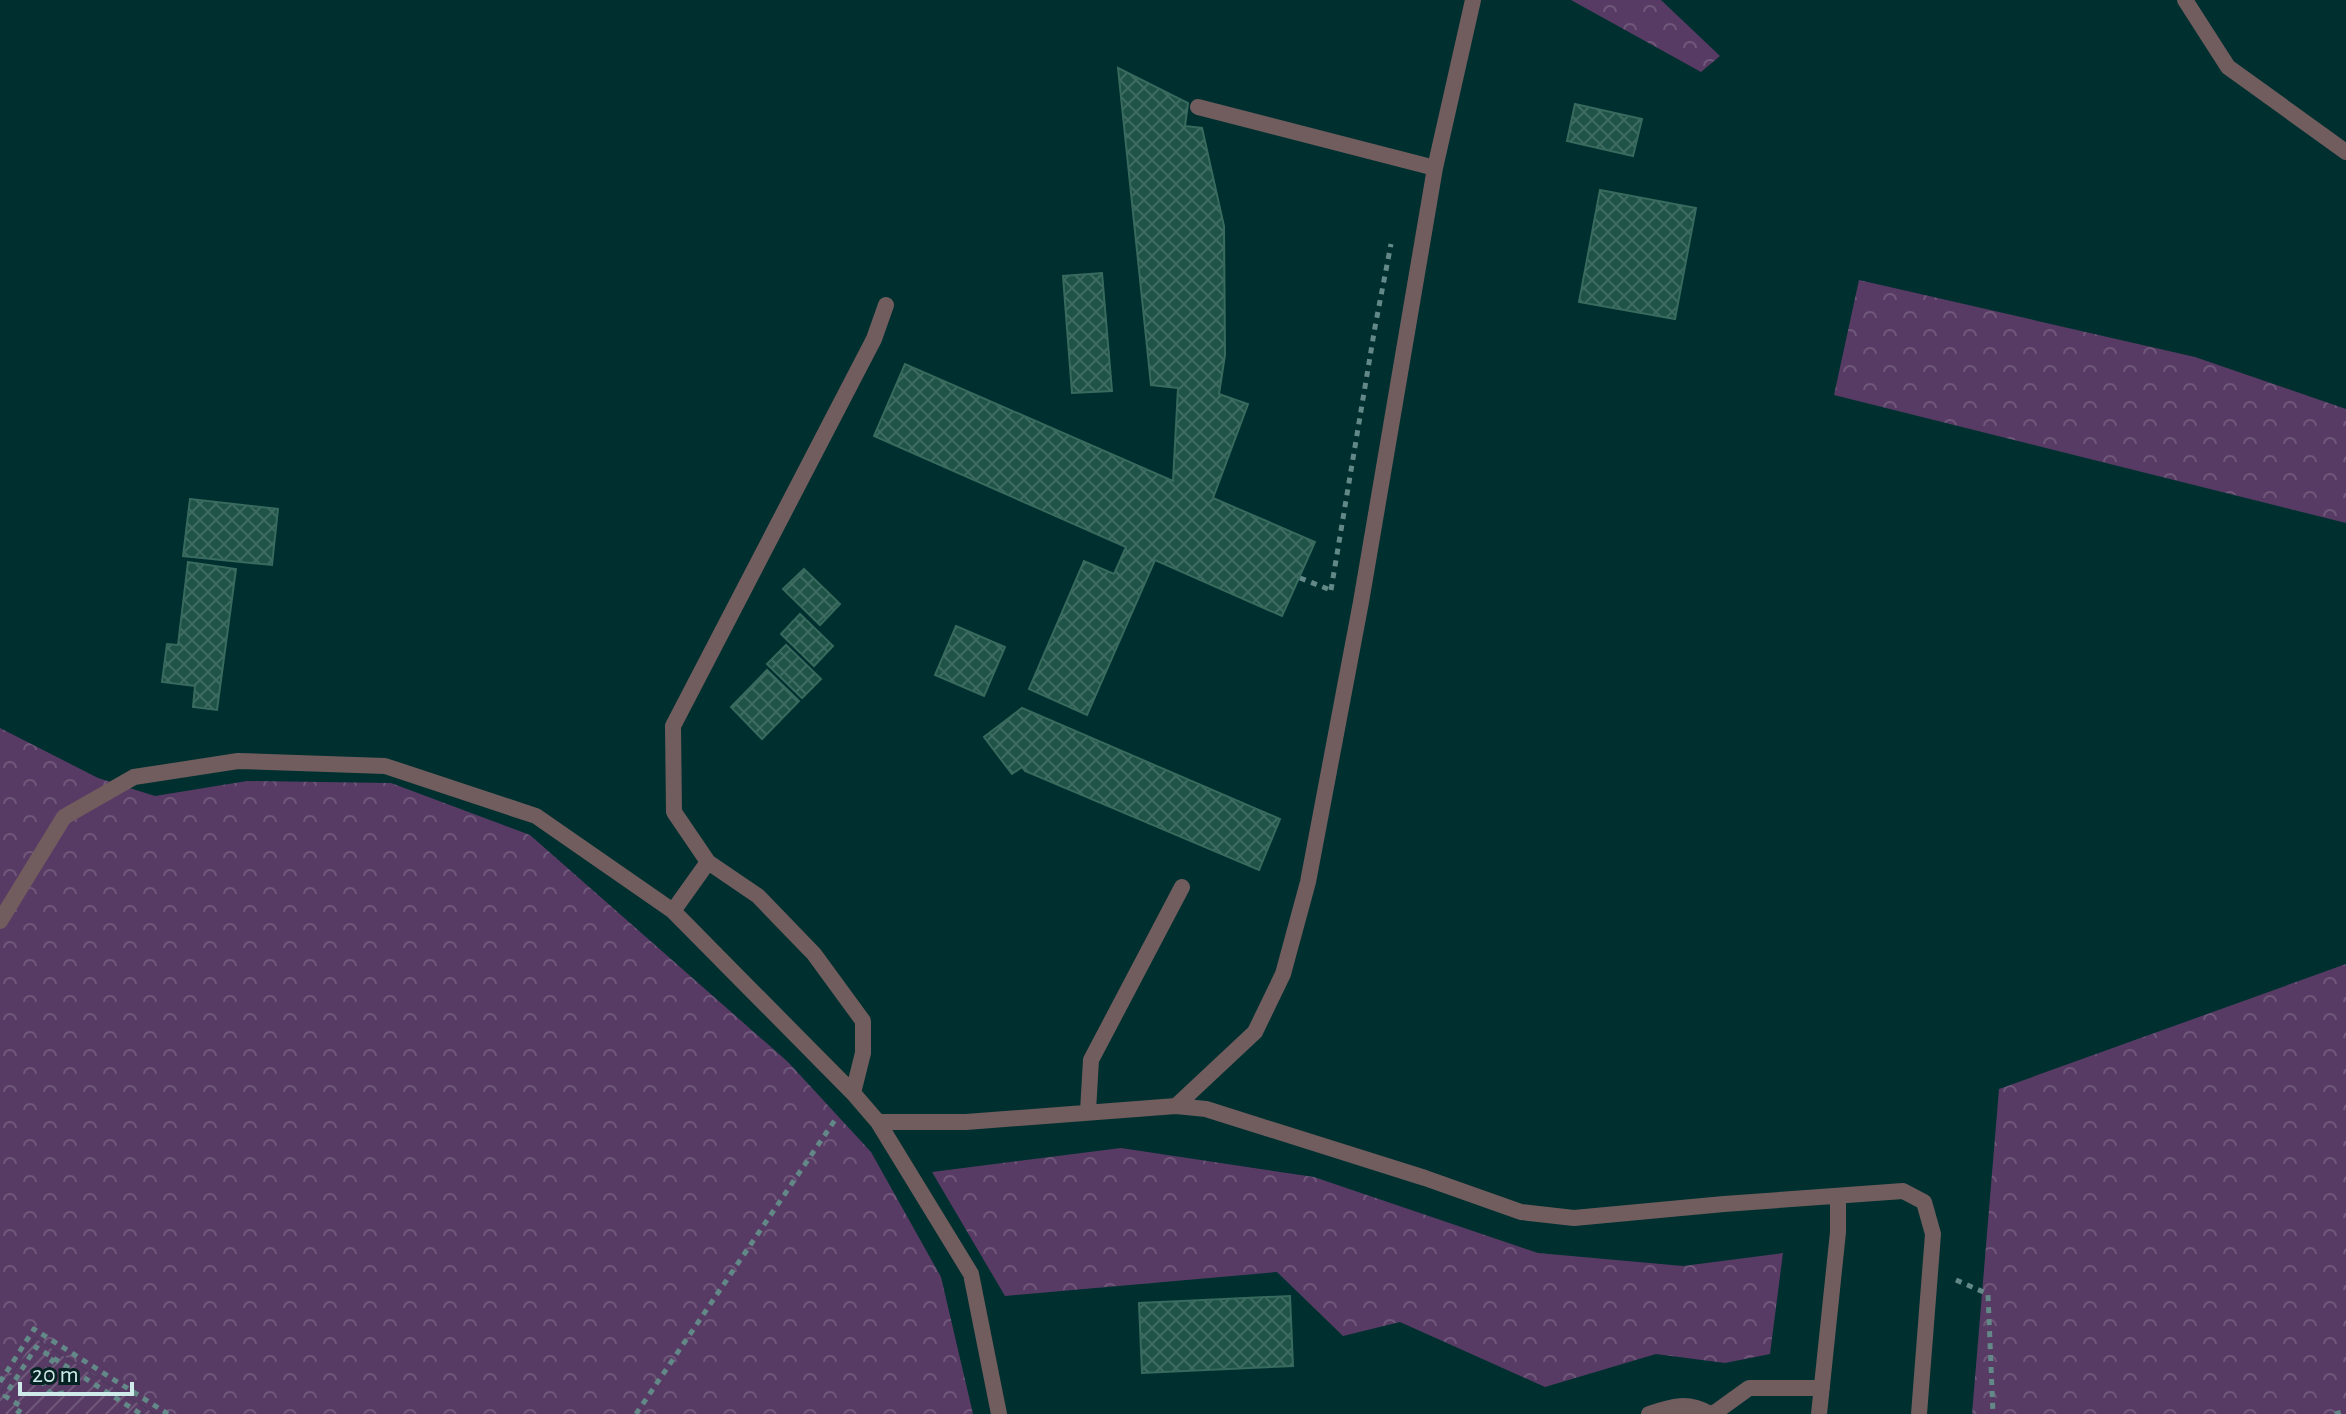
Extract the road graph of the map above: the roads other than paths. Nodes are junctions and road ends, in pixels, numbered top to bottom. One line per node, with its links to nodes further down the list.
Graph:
1 (1473, 0): 5 (lane)
2 (2185, 0): 4 (lane)
3 (1198, 107): 5 (lane)
4 (2346, 152)
5 (1435, 168): 12 (lane)
6 (886, 305): 7 (lane)
7 (708, 862): 9 (lane); 11 (lane)
8 (1182, 887): 13 (lane)
9 (673, 911): 10 (lane); 11 (lane)
10 (0, 921)
11 (853, 1093): 14 (lane)
12 (1176, 1106): 13 (lane); 15 (lane)
13 (1088, 1111): 14 (lane)
14 (878, 1122): 17 (lane)
15 (1838, 1196): 16 (lane); 21 (lane)
16 (1822, 1388): 19 (lane); 20 (lane)
17 (999, 1414)
18 (1649, 1414): 19 (lane)
19 (1712, 1414)
20 (1819, 1414)
21 (1919, 1414)

